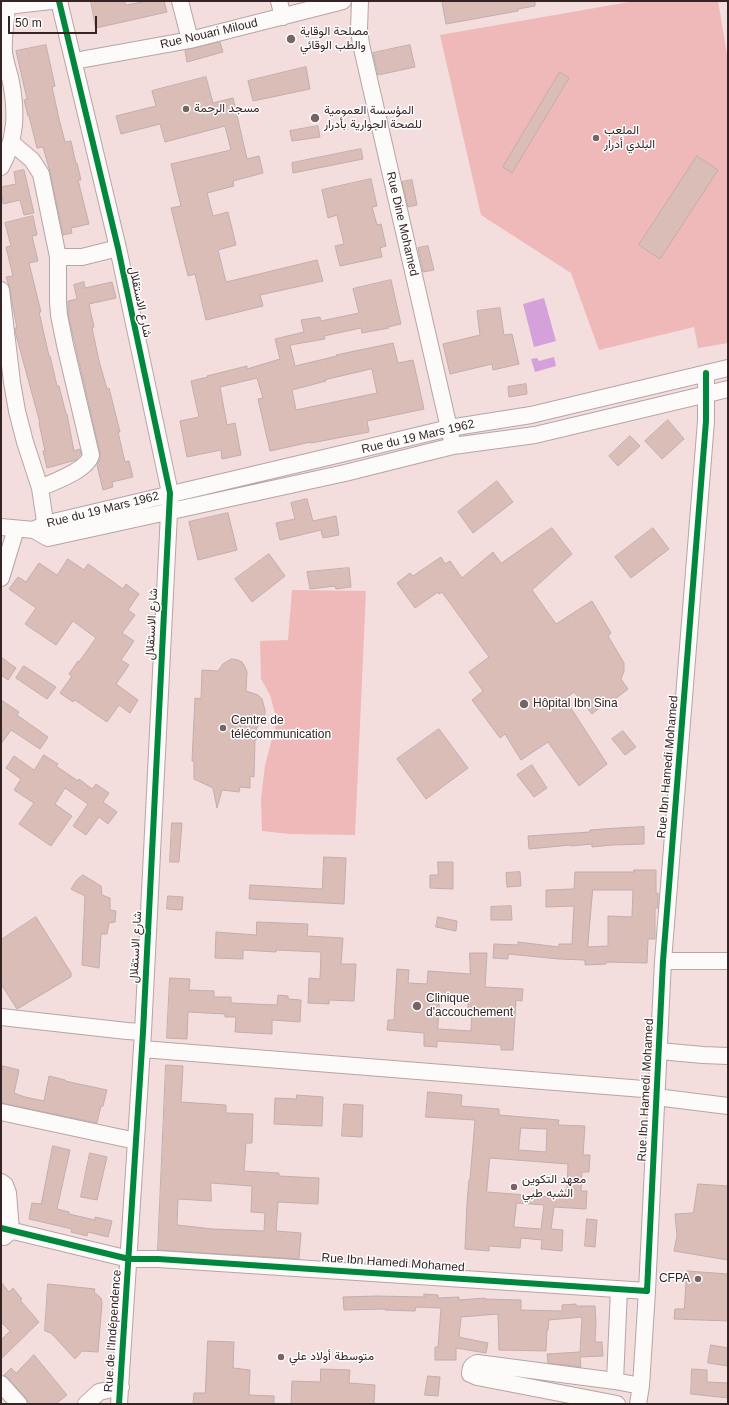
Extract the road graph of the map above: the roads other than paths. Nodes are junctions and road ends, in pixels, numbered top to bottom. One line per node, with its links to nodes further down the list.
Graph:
1 (51, 1): 10 (street)
2 (59, 1): 9 (street, شارع الاستقلال)
3 (180, 1): 8 (street)
4 (279, 1): 7 (street)
5 (343, 1): 7 (street, Rue Nouari Miloud)
6 (360, 1): 19 (street, Rue Dine Mohamed)
7 (283, 17): 8 (street, Rue Nouari Miloud)
8 (190, 40): 9 (street, Rue Nouari Miloud)
9 (74, 61): 12 (street, شارع الاستقلال)
10 (12, 143): 11 (street); 13 (street)
11 (1, 167)
12 (118, 248): 13 (street); 22 (street, شارع الاستقلال)
13 (58, 257): 21 (street)
14 (1, 290): 21 (street)
15 (728, 368): 16 (street, Rue du 19 Mars 1962)
16 (706, 373): 18 (street, Rue Ibn Hamedi Mohamed); 19 (street, Rue du 19 Mars 1962)
17 (728, 389): 18 (street, Rue du 19 Mars 1962)
18 (707, 394): 20 (street, Rue du 19 Mars 1962); 28 (street, Rue Ibn Hamedi Mohamed)
19 (448, 428): 20 (street, Rue Dine Mohamed); 22 (street, Rue du 19 Mars 1962)
20 (453, 446): 23 (street, Rue du 19 Mars 1962)
21 (40, 488): 25 (street)
22 (170, 493): 23 (street, شارع الاستقلال); 25 (street, Rue du 19 Mars 1962)
23 (168, 512): 25 (street, Rue du 19 Mars 1962); 30 (street, شارع الاستقلال)
24 (8, 528): 25 (street); 26 (street)
25 (42, 531)
26 (1, 578)
27 (728, 960): 28 (street)
28 (664, 961): 32 (street, Rue Ibn Hamedi Mohamed)
29 (1, 1017): 30 (street)
30 (143, 1032): 31 (street, شارع الاستقلال)
31 (142, 1049): 34 (street); 37 (street, شارع الاستقلال)
32 (659, 1050): 33 (street); 34 (street, Rue Ibn Hamedi Mohamed)
33 (728, 1056)
34 (656, 1093): 35 (street); 42 (street, Rue Ibn Hamedi Mohamed)
35 (728, 1106)
36 (1, 1112): 37 (street)
37 (136, 1141): 40 (street, شارع الاستقلال)
38 (1, 1182): 39 (street)
39 (4, 1233): 40 (street, Rue Ibn Hamedi Mohamed)
40 (129, 1259): 41 (street, Rue Ibn Hamedi Mohamed); 46 (street, Rue de l'Indépendence)
41 (620, 1289): 42 (street, Rue Ibn Hamedi Mohamed); 43 (street)
42 (647, 1291): 45 (street)
43 (609, 1380): 45 (street); 47 (street); 47 (street)
44 (1, 1384): 48 (street)
45 (641, 1386): 52 (street)
46 (121, 1387): 49 (street); 50 (street, Rue de l'Indépendence)
47 (599, 1402): 51 (street)
48 (19, 1404)
49 (86, 1404)
50 (120, 1404)
51 (617, 1404)
52 (638, 1404)

